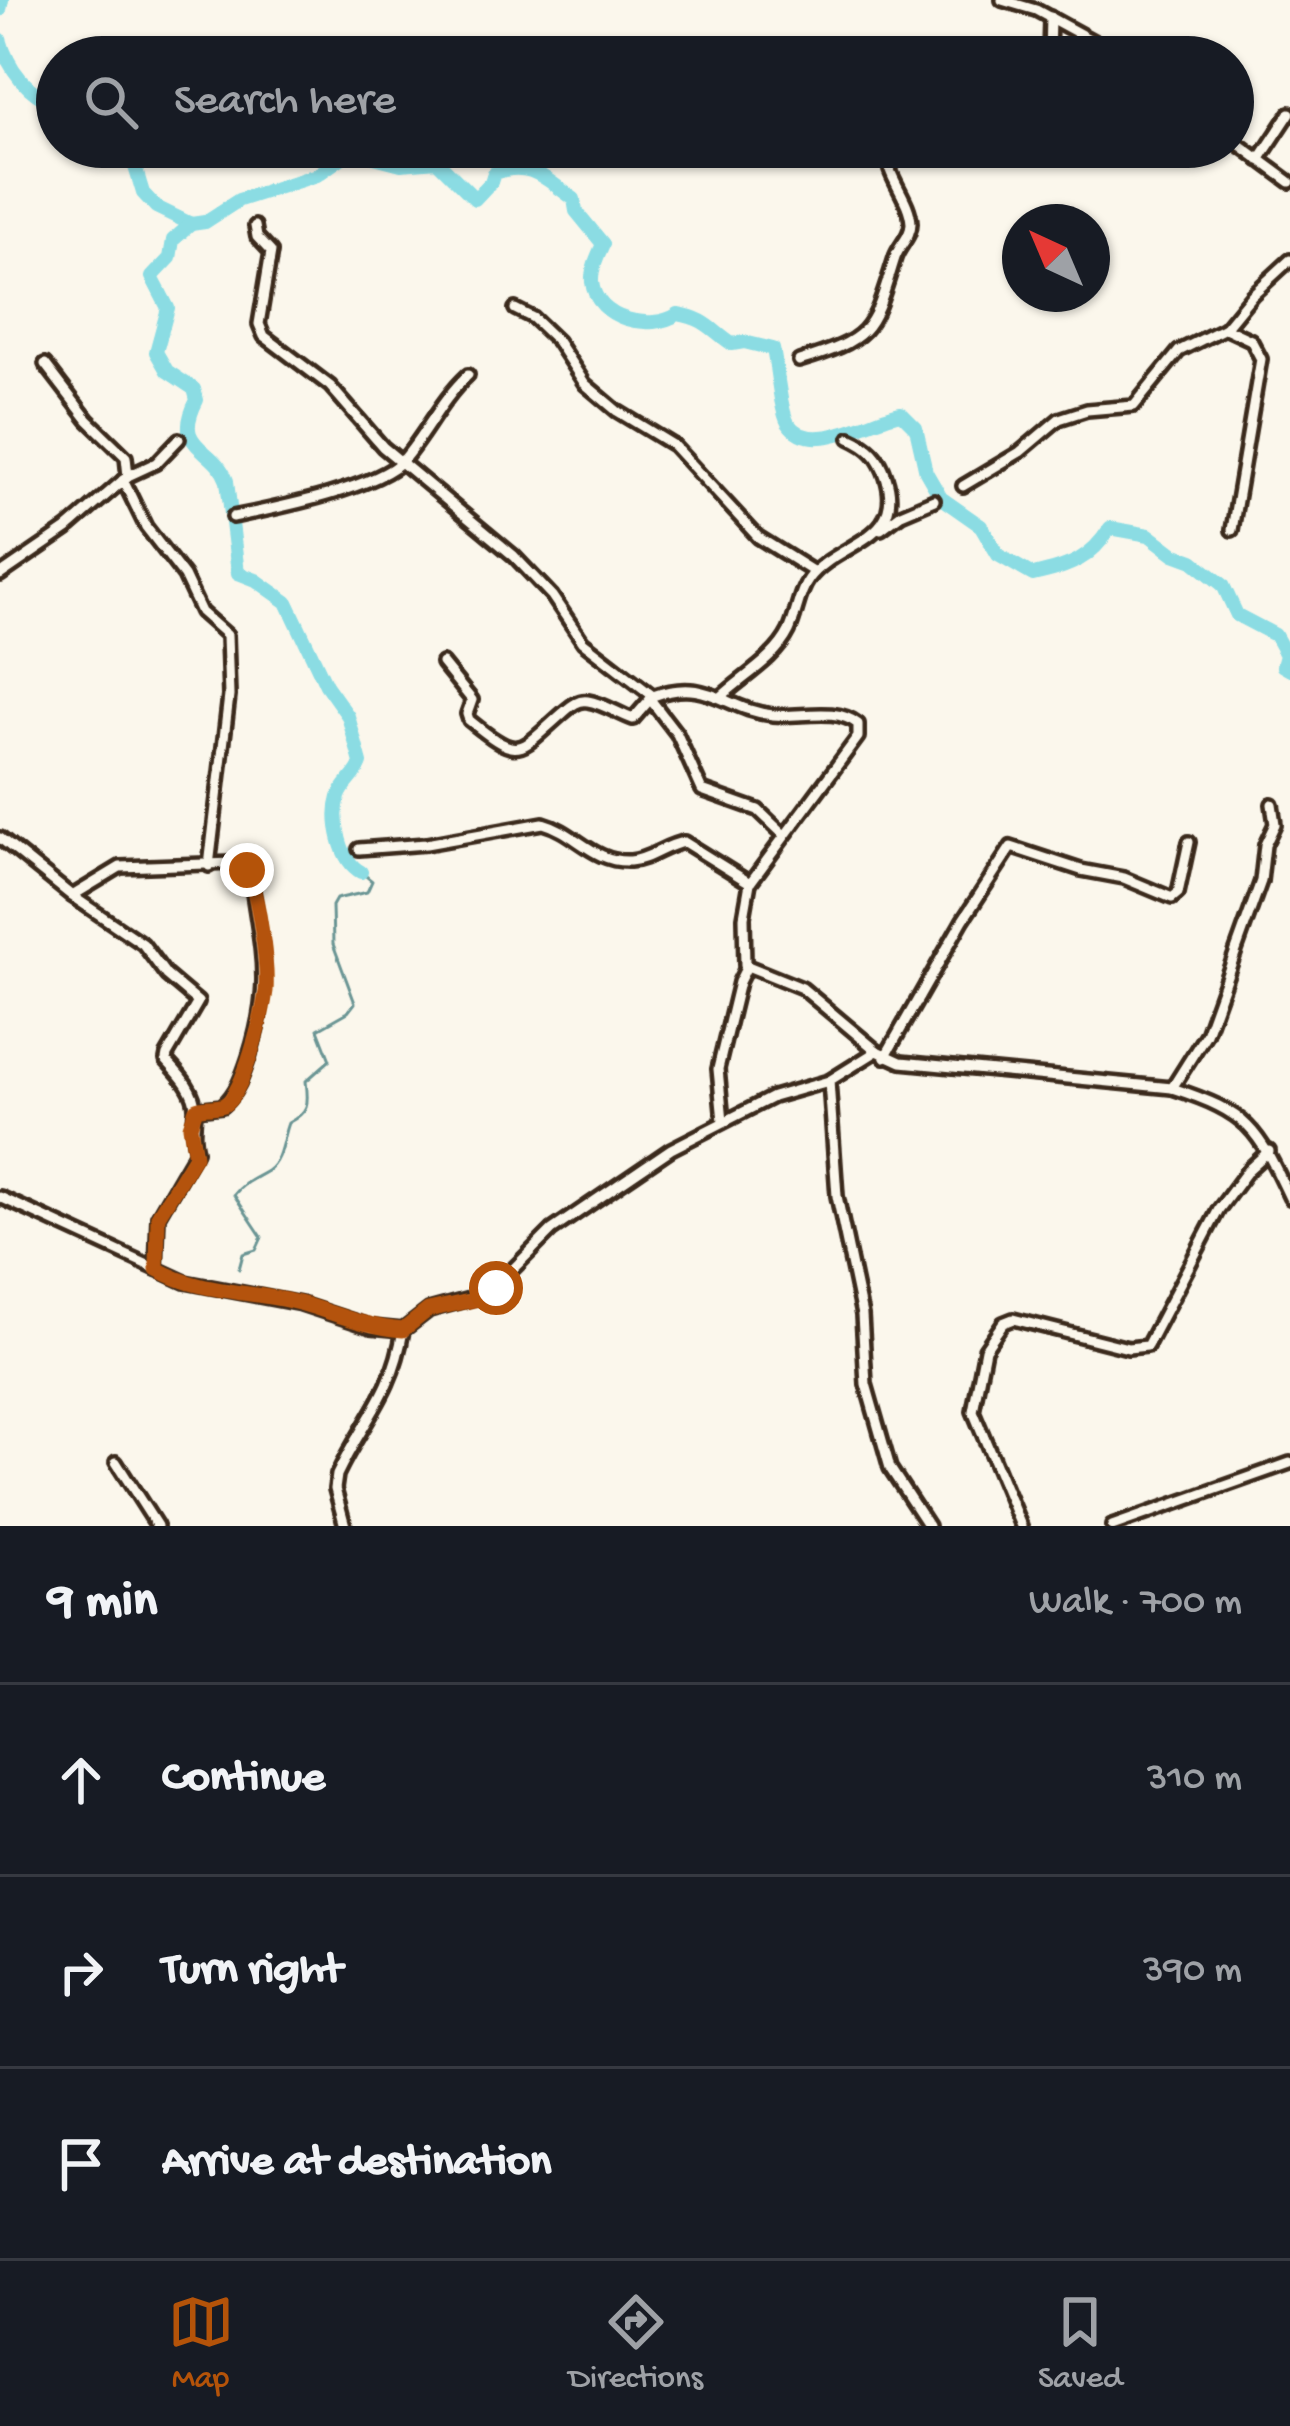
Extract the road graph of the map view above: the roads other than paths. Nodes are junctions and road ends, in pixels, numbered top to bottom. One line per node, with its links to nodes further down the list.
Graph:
1 (1003, 0): 2 (street)
2 (1037, 5): 3 (street)
3 (1050, 16): 4 (street); 5 (street)
4 (1050, 36)
5 (1085, 36)
6 (1290, 113): 8 (street)
7 (1254, 156): 8 (street)
8 (1259, 160): 10 (street)
9 (891, 168): 15 (street)
10 (1290, 182)
11 (255, 226): 20 (street)
12 (1290, 260): 14 (street)
13 (514, 309): 27 (street)
14 (1226, 328): 22 (street); 25 (street)
15 (799, 361)
16 (45, 364): 21 (street)
17 (468, 375): 20 (street)
18 (850, 438): 26 (street)
19 (178, 439): 21 (street)
20 (402, 463): 24 (street); 31 (street)
21 (126, 478): 28 (street); 37 (street)
22 (963, 486)
23 (934, 500): 26 (street)
24 (233, 517)
25 (1232, 530)
26 (866, 539): 27 (street)
27 (814, 572): 30 (street)
28 (0, 575)
29 (442, 663): 31 (street)
30 (722, 696): 31 (street); 33 (street)
31 (651, 698): 33 (street)
32 (1272, 804): 43 (street)
33 (784, 835): 38 (street)
34 (0, 838): 39 (street)
35 (1190, 842): 41 (street)
36 (359, 849): 38 (street)
37 (209, 866): 39 (street); 44 (street)
38 (750, 883): 40 (street)
39 (72, 896): 44 (street)
40 (747, 966): 41 (street); 45 (street)
41 (881, 1054): 42 (street); 43 (street)
42 (830, 1081): 45 (street); 56 (street)
43 (1172, 1088): 46 (street)
44 (196, 1109): 50 (street)
45 (723, 1121): 51 (street)
46 (1269, 1151): 47 (street); 57 (street)
47 (1287, 1176): 49 (street)
48 (0, 1196): 50 (street)
49 (1290, 1198)
50 (157, 1269): 51 (street)
51 (403, 1330): 55 (street)
52 (116, 1462): 54 (street)
53 (1290, 1463): 58 (street)
54 (157, 1526)
55 (345, 1526)
56 (928, 1526)
57 (1021, 1526)
58 (1112, 1526)

